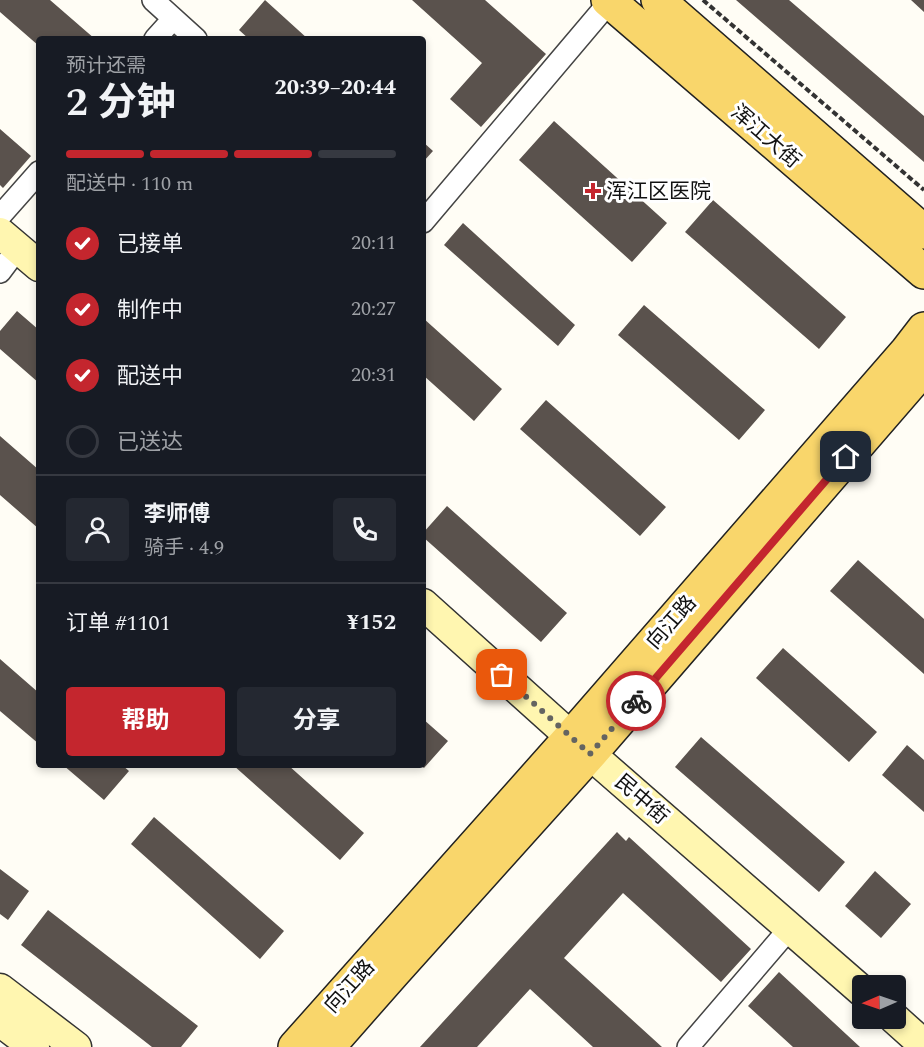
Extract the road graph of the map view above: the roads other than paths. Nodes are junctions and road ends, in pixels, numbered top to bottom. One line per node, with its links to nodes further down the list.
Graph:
1 (153, 0): 4 (street)
2 (610, 0): 9 (street); 13 (main road, 浑江大街)
3 (658, 0): 10 (main road, 浑江大街)
4 (173, 19): 5 (street); 6 (street)
5 (158, 36)
6 (193, 36)
7 (36, 175): 8 (street)
8 (0, 216)
9 (426, 218)
10 (924, 232)
11 (19, 249): 12 (street)
12 (0, 272)
13 (924, 272)
14 (924, 329): 17 (main road, 向江路)
15 (924, 368): 17 (main road, 向江路)
16 (426, 607): 17 (street, 民中街)
17 (581, 745): 18 (street, 民中街); 26 (main road, 向江路); 27 (main road, 向江路)
18 (790, 928): 19 (street, 民中街); 28 (street)
19 (852, 982)
20 (0, 989): 25 (street)
21 (0, 1021): 24 (street)
22 (906, 1029): 23 (street)
23 (924, 1045)
24 (34, 1047)
25 (76, 1047)
26 (295, 1047)
27 (328, 1047)
28 (688, 1047)

